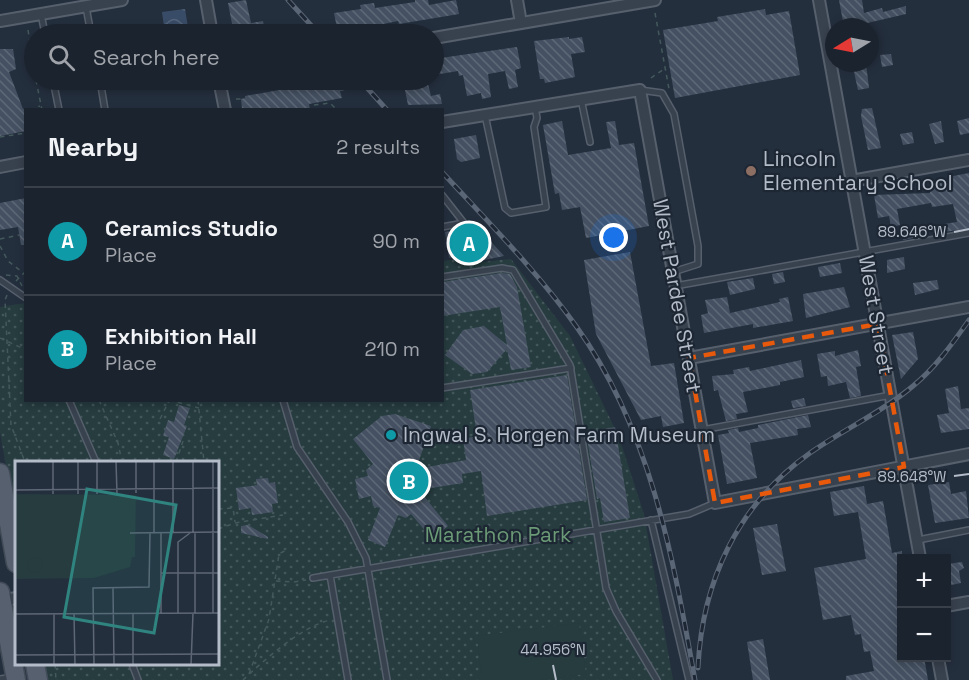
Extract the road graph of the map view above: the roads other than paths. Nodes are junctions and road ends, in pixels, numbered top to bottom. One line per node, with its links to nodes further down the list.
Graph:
1 (122, 0): 6 (street)
2 (206, 0): 12 (street)
3 (517, 0): 9 (street)
4 (655, 0): 9 (street)
5 (819, 0): 29 (street, West Street)
6 (86, 6): 7 (street); 11 (lane)
7 (41, 14): 8 (street); 10 (lane)
8 (0, 21)
9 (521, 23): 13 (street)
10 (43, 24)
11 (89, 24)
12 (210, 24)
13 (444, 36)
14 (55, 90): 20 (lane)
15 (102, 90): 21 (lane)
16 (221, 90): 22 (street)
17 (640, 90): 18 (street); 34 (street, West Pardee Street); 34 (lane)
18 (582, 99): 19 (street); 25 (lane)
19 (535, 107): 23 (street); 23 (lane)
20 (59, 108)
21 (105, 108)
22 (225, 108)
23 (485, 115): 24 (street)
24 (444, 122)
25 (590, 142)
26 (969, 160): 29 (street)
27 (24, 162): 28 (street)
28 (0, 167)
29 (851, 180): 33 (street, West Street)
30 (444, 198): 31 (lane)
31 (444, 227)
32 (969, 234): 33 (lane)
33 (865, 254): 37 (lane); 40 (street, West Street)
34 (673, 272): 37 (street, West Pardee Street)
35 (444, 277): 42 (lane)
36 (0, 280): 38 (lane)
37 (675, 286): 41 (street, West Pardee Street)
38 (24, 297)
39 (969, 307): 40 (street)
40 (878, 324): 41 (street); 44 (street, West Street)
41 (689, 358): 47 (street, West Pardee Street)
42 (571, 369): 43 (lane); 54 (lane)
43 (444, 388)
44 (891, 395): 47 (lane); 50 (street, West Street)
45 (70, 402): 49 (lane)
46 (284, 402): 59 (lane)
47 (702, 430): 52 (street, West Pardee Street)
48 (969, 454): 50 (street)
49 (96, 461)
50 (904, 467): 52 (street); 56 (street, West Street)
51 (0, 473): 58 (main road)
52 (715, 503): 53 (lane)
53 (651, 520): 54 (lane); 74 (lane)
54 (598, 529): 59 (lane); 73 (lane)
55 (969, 530): 56 (lane)
56 (917, 540): 57 (street, West Street)
57 (919, 554)
58 (15, 557)
59 (369, 568): 60 (lane); 72 (lane)
60 (330, 575): 61 (lane); 71 (lane)
61 (312, 578)
62 (4, 598): 68 (main road)
63 (969, 602): 64 (street)
64 (951, 605)
65 (939, 662): 75 (street)
66 (35, 665): 69 (main road)
67 (133, 665): 70 (lane)
68 (10, 678)
69 (38, 680)
70 (138, 680)
71 (348, 680)
72 (387, 680)
73 (657, 680)
74 (689, 680)
75 (942, 680)

